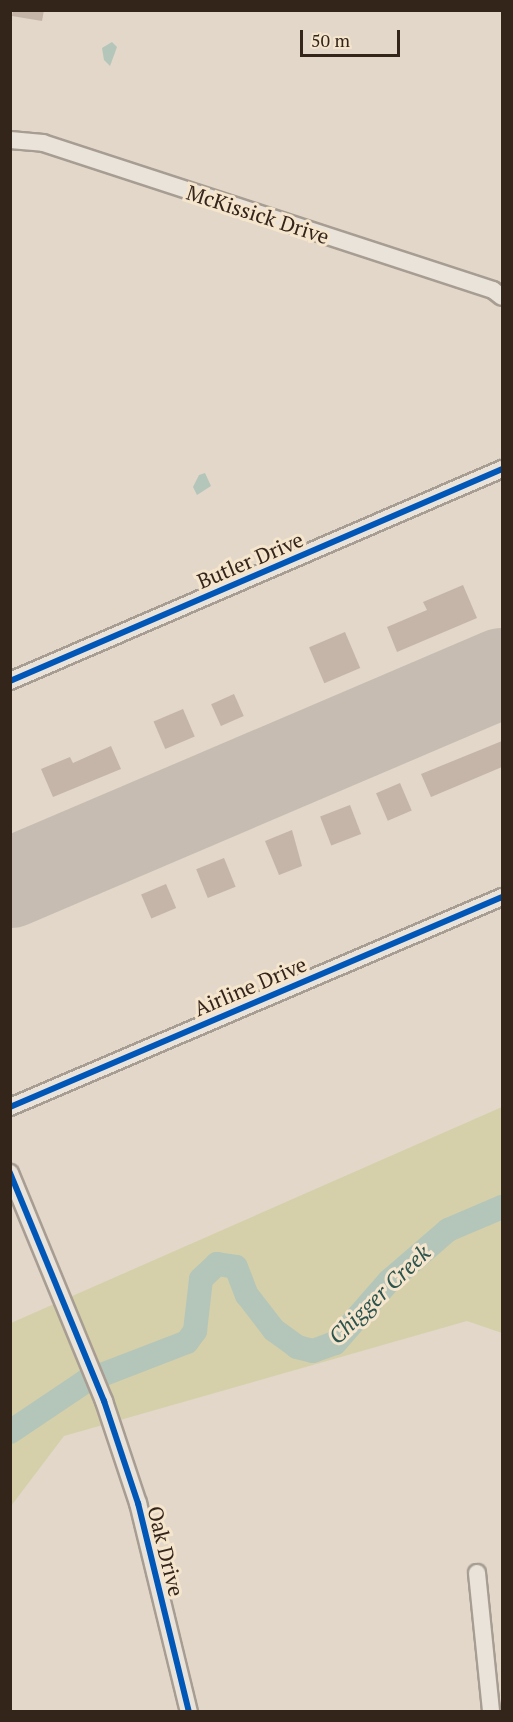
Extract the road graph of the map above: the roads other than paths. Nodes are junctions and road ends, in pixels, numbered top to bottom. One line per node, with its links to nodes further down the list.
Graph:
1 (10, 140): 2 (street, McKissick Drive)
2 (502, 297)
3 (502, 469): 4 (street, Butler Drive)
4 (10, 681)
5 (502, 897): 6 (street, Airline Drive)
6 (10, 1107)
7 (10, 1173): 9 (street, Oak Drive)
8 (477, 1573): 10 (street)
9 (189, 1712)
10 (491, 1712)

